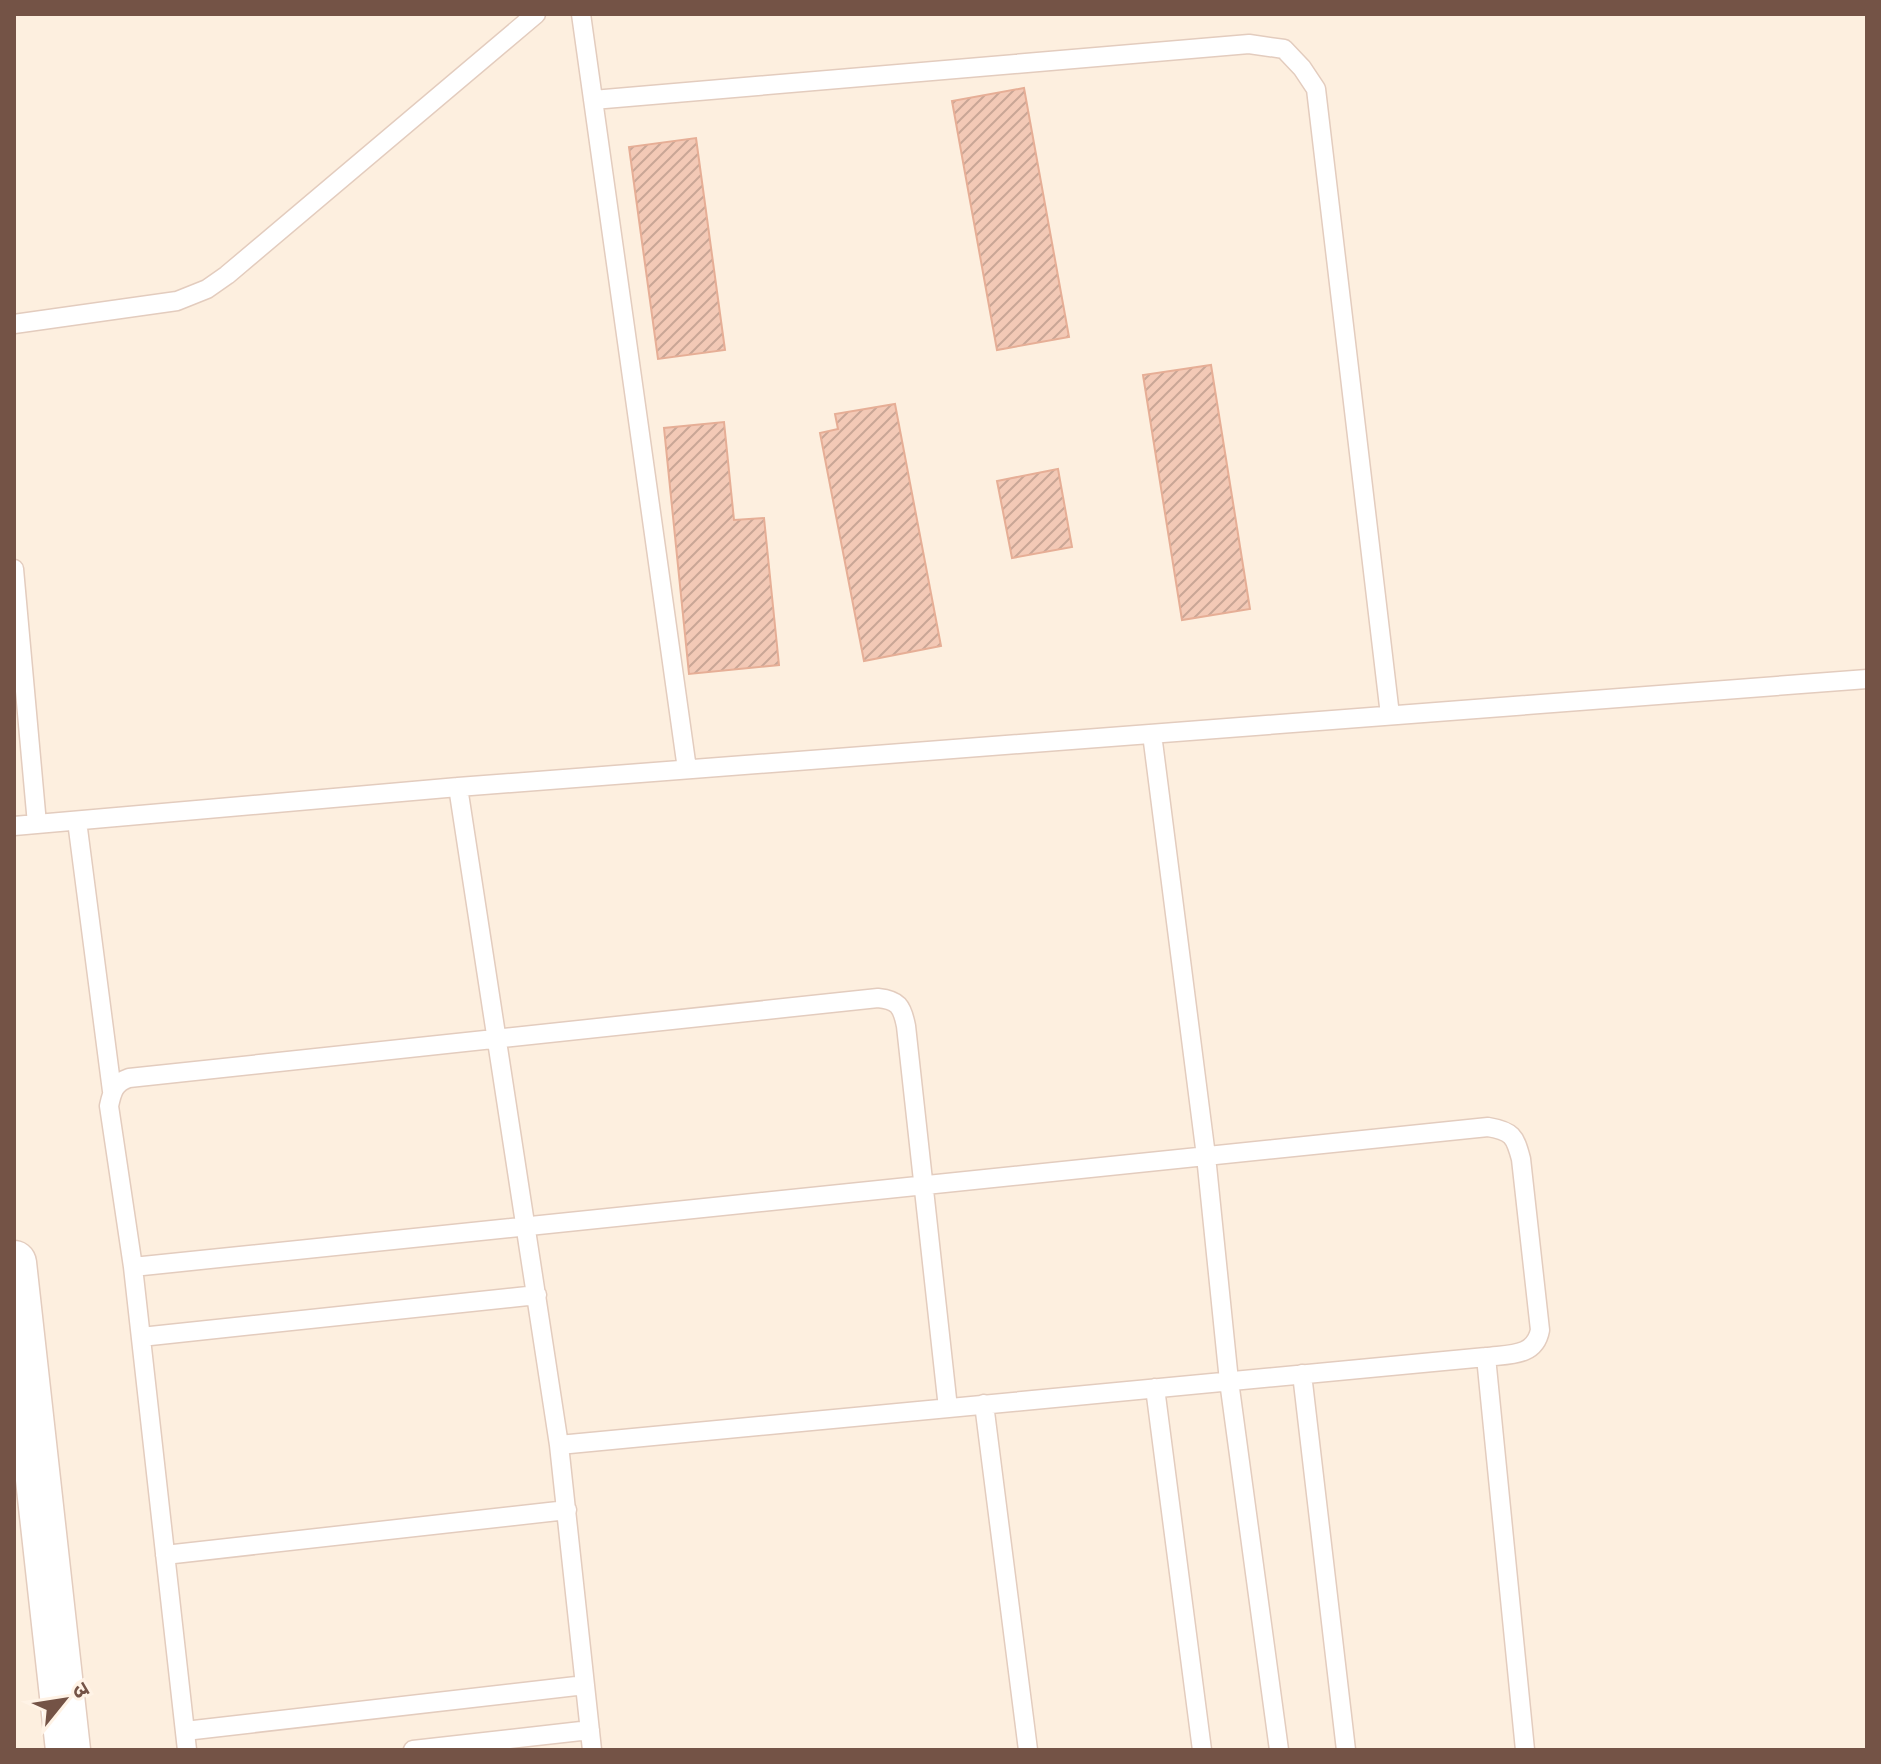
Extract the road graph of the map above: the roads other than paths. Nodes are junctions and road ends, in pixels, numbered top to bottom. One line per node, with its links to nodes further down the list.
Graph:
1 (536, 14): 4 (lane)
2 (581, 14): 3 (lane)
3 (593, 100): 7 (lane); 9 (lane)
4 (14, 324)
5 (14, 569): 12 (lane)
6 (1867, 679): 7 (lane)
7 (1390, 715): 8 (lane)
8 (1152, 734): 9 (lane); 16 (lane)
9 (687, 769): 10 (lane)
10 (458, 787): 11 (lane); 14 (lane)
11 (77, 821): 12 (lane); 15 (lane)
12 (37, 824): 13 (lane)
13 (14, 826)
14 (497, 1038): 15 (lane); 17 (lane); 18 (lane)
15 (112, 1091): 20 (lane)
16 (1206, 1156): 17 (lane); 23 (lane); 25 (lane)
17 (924, 1185): 18 (lane); 28 (lane)
18 (526, 1226): 20 (lane); 21 (lane)
19 (14, 1263): 35 (street)
20 (133, 1267): 22 (lane)
21 (537, 1295): 22 (lane); 29 (lane)
22 (141, 1337): 31 (lane)
23 (1486, 1357): 24 (lane); 43 (lane)
24 (1302, 1374): 25 (lane); 42 (lane)
25 (1229, 1381): 26 (lane); 41 (lane)
26 (1155, 1388): 27 (lane); 40 (lane)
27 (984, 1404): 28 (lane); 39 (lane)
28 (948, 1408): 29 (lane)
29 (559, 1445): 30 (lane)
30 (567, 1510): 31 (lane); 32 (lane)
31 (165, 1555): 34 (lane)
32 (585, 1685): 33 (lane); 34 (lane)
33 (590, 1730): 37 (lane); 38 (lane)
34 (185, 1731): 36 (lane)
35 (68, 1750)
36 (187, 1750)
37 (413, 1750)
38 (592, 1750)
39 (1028, 1750)
40 (1202, 1750)
41 (1279, 1750)
42 (1346, 1750)
43 (1525, 1750)

